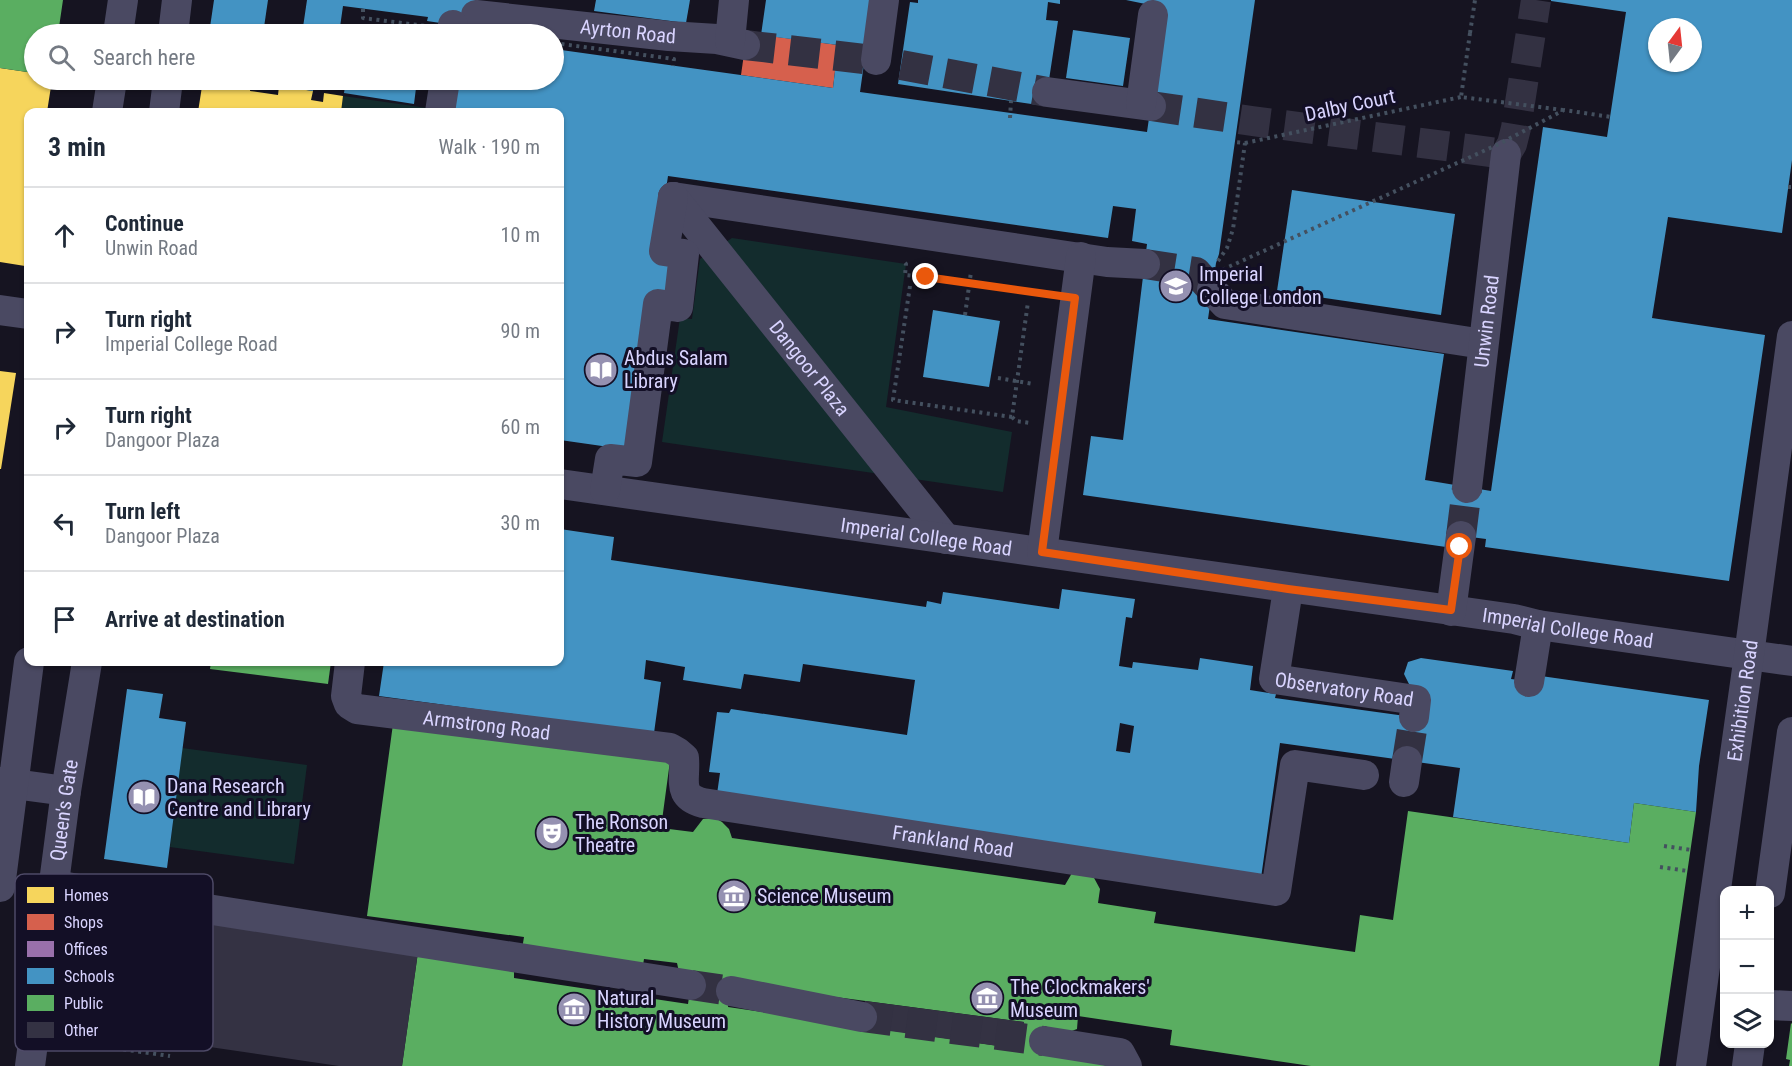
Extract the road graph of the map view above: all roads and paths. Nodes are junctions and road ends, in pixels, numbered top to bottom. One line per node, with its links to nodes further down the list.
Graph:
1 (123, 0): 9 (street)
2 (177, 0): 10 (street)
3 (734, 0): 14 (street, Ayrton Road)
4 (884, 0): 16 (street)
5 (1475, 0): 22 (path, bridge)
6 (363, 9): 11 (path, bridge)
7 (1153, 15): 21 (street)
8 (544, 22): 12 (street, Ayrton Road); 13 (street, Ayrton Road)
9 (119, 24)
10 (174, 24)
11 (432, 24)
12 (513, 24)
13 (562, 24)
14 (564, 24)
15 (564, 28): 17 (path, bridge)
16 (880, 61)
17 (673, 66)
18 (110, 90): 24 (street)
19 (167, 90): 25 (street)
20 (443, 90): 26 (street)
21 (1047, 92)
22 (1461, 97): 27 (path, Dalby Court, bridge); 31 (path, Dalby Court, bridge)
23 (1011, 101): 29 (path)
24 (108, 108)
25 (164, 108)
26 (441, 108)
27 (1564, 110): 28 (path, Dalby Court, bridge); 32 (path, bridge)
28 (1611, 117)
29 (1010, 118)
30 (1235, 142): 31 (path, Dalby Court)
31 (1245, 143): 38 (path)
32 (1502, 149): 38 (path, bridge); 46 (street, Unwin Road)
33 (673, 196): 35 (street); 51 (street); 53 (street, Dangoor Plaza)
34 (1094, 260): 35 (street); 37 (street); 40 (street)
35 (972, 262): 36 (path); 40 (path); 44 (path)
36 (906, 264)
37 (1145, 264)
38 (1210, 277): 46 (street)
39 (910, 286): 41 (path)
40 (1075, 298): 54 (street)
41 (1028, 303)
42 (0, 310): 43 (street)
43 (24, 313)
44 (965, 315)
45 (1792, 336): 58 (street, Exhibition Road)
46 (1484, 344): 50 (street, Unwin Road)
47 (999, 378): 48 (path)
48 (1012, 381)
49 (564, 485): 51 (street, Imperial College Road)
50 (1467, 488)
51 (605, 490): 53 (street, Imperial College Road)
52 (1461, 536): 56 (street)
53 (946, 539): 54 (street, Imperial College Road)
54 (1042, 552): 55 (street, Imperial College Road)
55 (1288, 589): 56 (street, Imperial College Road); 64 (street, Observatory Road)
56 (1451, 610): 57 (street, Imperial College Road)
57 (1538, 625): 58 (street, Imperial College Road); 63 (street)
58 (1749, 655): 59 (street, Imperial College Road); 88 (street, Exhibition Road)
59 (1792, 661)
60 (28, 666): 68 (street)
61 (86, 666): 69 (street, Queen's Gate)
62 (350, 666): 66 (street, Armstrong Road)
63 (1529, 682)
64 (1414, 717)
65 (1792, 732): 73 (street)
66 (670, 748): 67 (street, Frankland Road)
67 (1364, 775)
68 (6, 783): 69 (street); 74 (street)
69 (66, 791): 72 (street, Queen's Gate)
70 (1664, 846): 71 (path)
71 (1687, 849)
72 (55, 874)
73 (1771, 886)
74 (0, 887)
75 (213, 910): 76 (street)
76 (691, 985)
77 (731, 991): 80 (street)
78 (1774, 1005): 79 (street)
79 (1792, 1006)
80 (862, 1017)
81 (1044, 1041): 87 (street)
82 (1749, 1048): 89 (street)
83 (32, 1051): 86 (street, Queen's Gate)
84 (134, 1051): 85 (path)
85 (170, 1056)
86 (30, 1066)
87 (1127, 1066)
88 (1691, 1066)
89 (1747, 1066)

